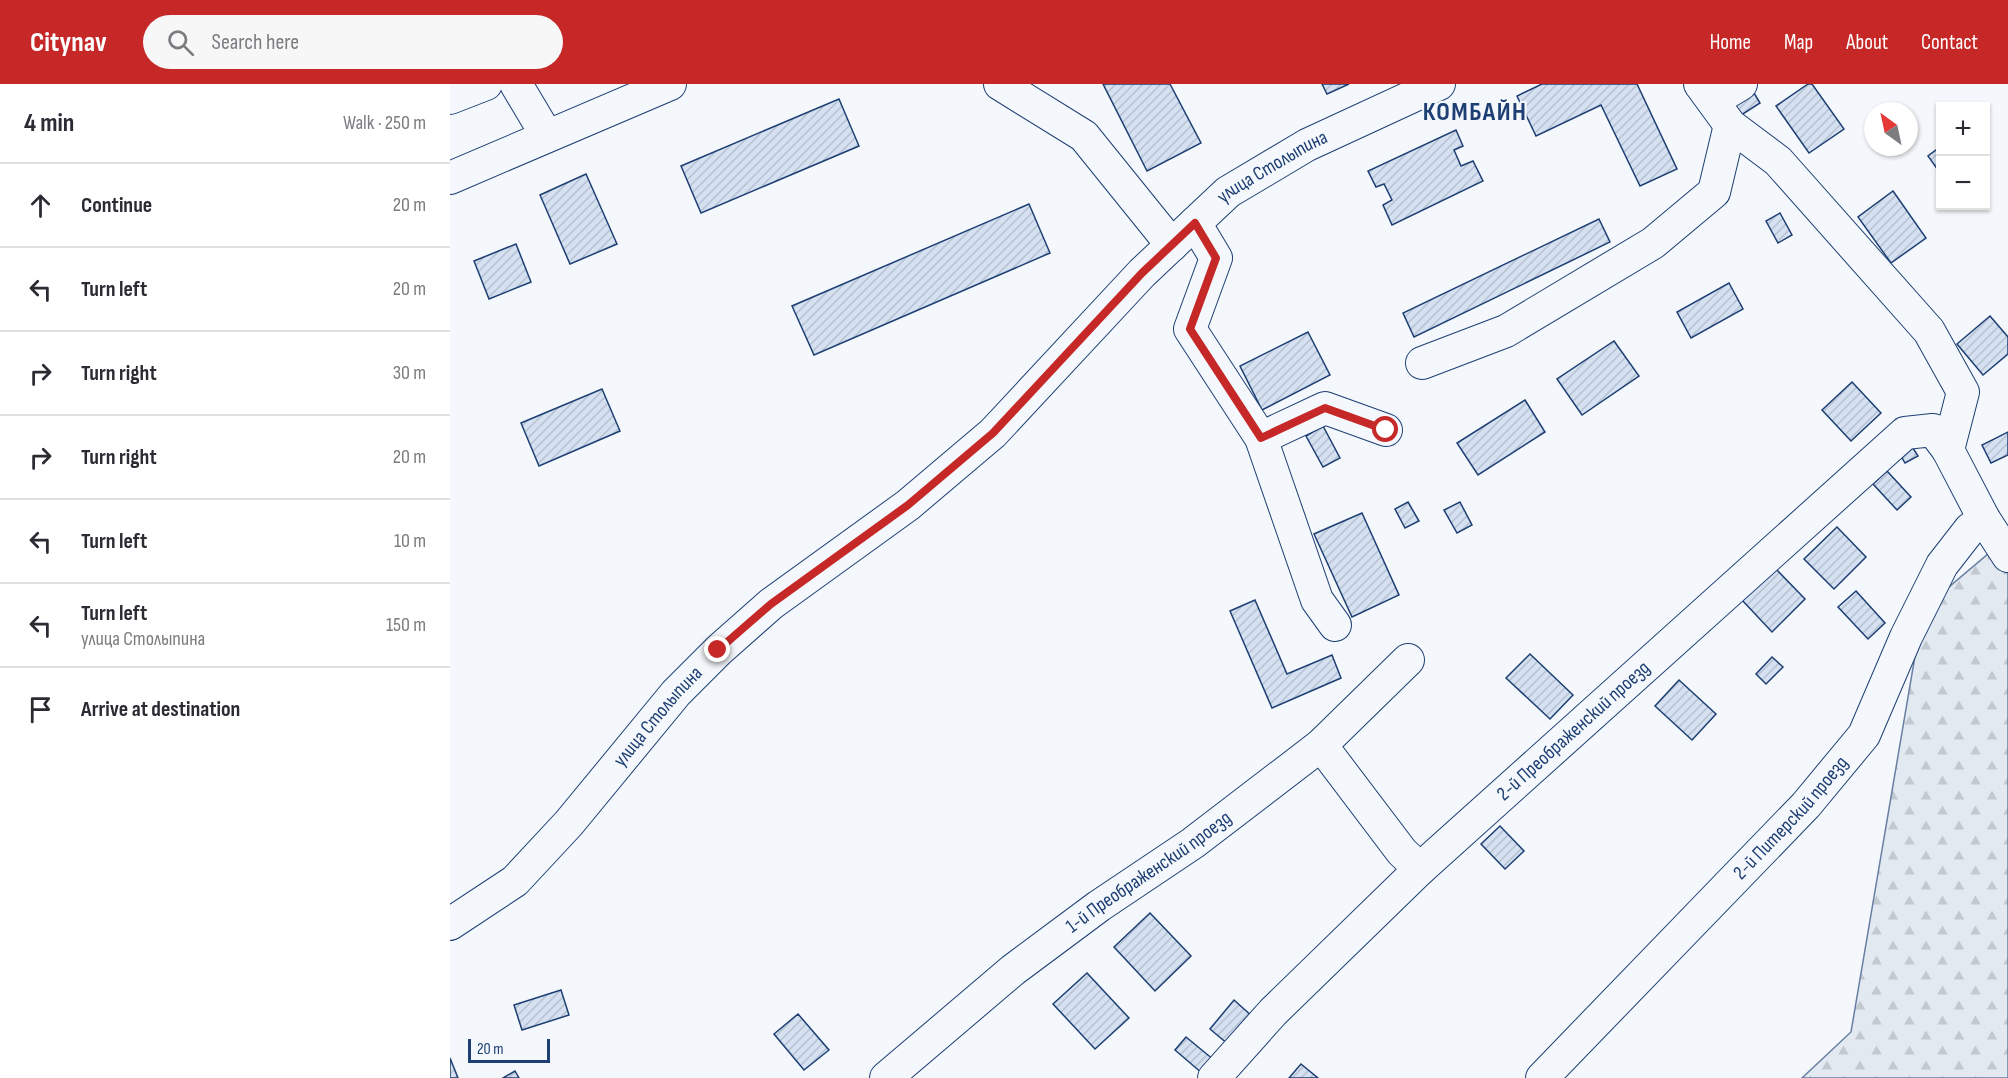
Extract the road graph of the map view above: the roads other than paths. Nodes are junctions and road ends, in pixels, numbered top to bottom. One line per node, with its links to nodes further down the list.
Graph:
1 (486, 84): 7 (street)
2 (516, 84): 9 (street)
3 (670, 84): 9 (street)
4 (1000, 84): 12 (street)
5 (1438, 84): 11 (street, улица Столыпина)
6 (1741, 84): 8 (street)
7 (450, 98)
8 (1714, 103): 13 (street); 16 (street)
9 (547, 136): 10 (street)
10 (450, 178)
11 (1195, 223): 12 (street, улица Столыпина); 15 (street)
12 (1172, 244): 23 (street, улица Столыпина)
13 (1422, 363)
14 (1386, 430): 15 (street)
15 (1261, 438): 19 (street)
16 (1948, 450): 17 (street); 22 (street, 2-й Преображенский проезд)
17 (1984, 519): 18 (street); 26 (street, 2-й Питерский проезд)
18 (2008, 556)
19 (1335, 625)
20 (1408, 660): 21 (street, 1-й Преображенский проезд)
21 (1321, 745): 22 (street); 24 (street, 1-й Преображенский проезд)
22 (1420, 869): 25 (street, 2-й Преображенский проезд)
23 (450, 924)
24 (886, 1078)
25 (1214, 1078)
26 (1542, 1078)

